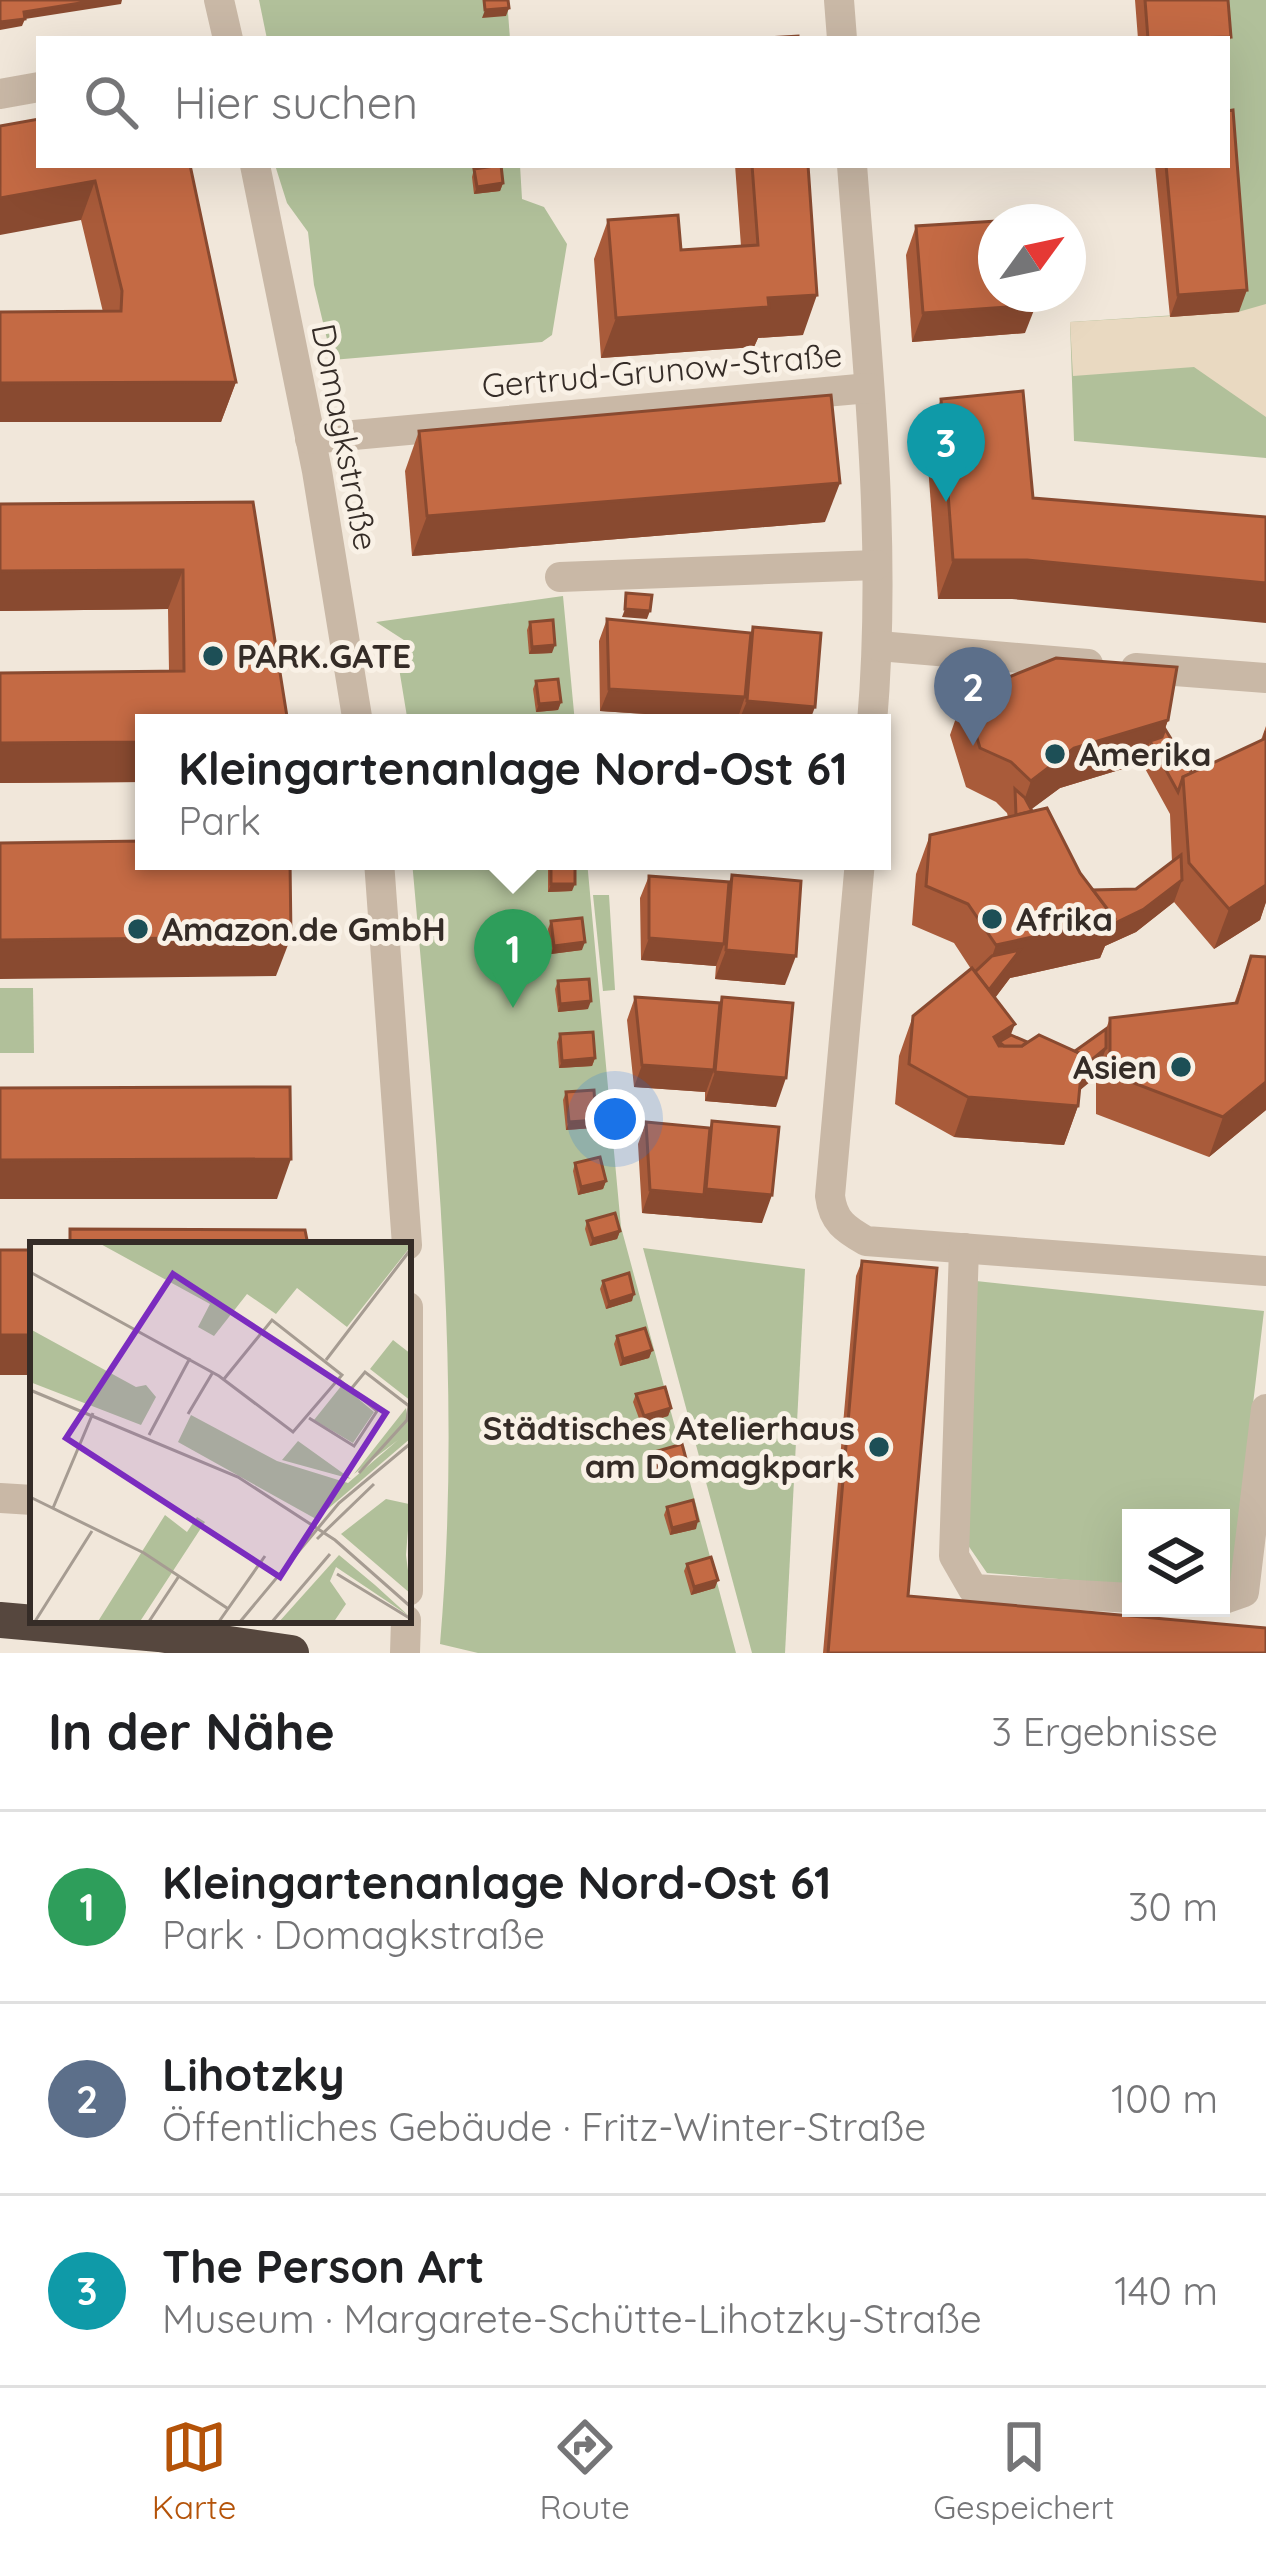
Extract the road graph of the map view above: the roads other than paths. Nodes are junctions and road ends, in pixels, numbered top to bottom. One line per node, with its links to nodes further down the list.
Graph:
1 (219, 0): 3 (street)
2 (839, 0): 4 (street)
3 (227, 36)
4 (842, 36)
5 (36, 88): 6 (street)
6 (0, 94)
7 (256, 168): 10 (street, Domagkstraße)
8 (852, 168): 9 (street, Gertrud-Grunow-Straße)
9 (869, 388): 10 (street, Gertrud-Grunow-Straße); 11 (street)
10 (310, 439): 15 (street, Domagkstraße)
11 (877, 565): 12 (street); 13 (street)
12 (560, 577)
13 (879, 646): 14 (street); 16 (street)
14 (1266, 678)
15 (356, 714)
16 (873, 714)
17 (381, 870): 19 (street)
18 (859, 870): 20 (street)
19 (407, 1242)
20 (964, 1248): 21 (street); 25 (street)
21 (1266, 1271)
22 (1266, 1409): 26 (street)
23 (0, 1498): 24 (street)
24 (30, 1500)
25 (1122, 1597)
26 (1230, 1597)
27 (0, 1620): 29 (highway)
28 (406, 1623): 30 (street)
29 (291, 1653)
30 (405, 1653)

